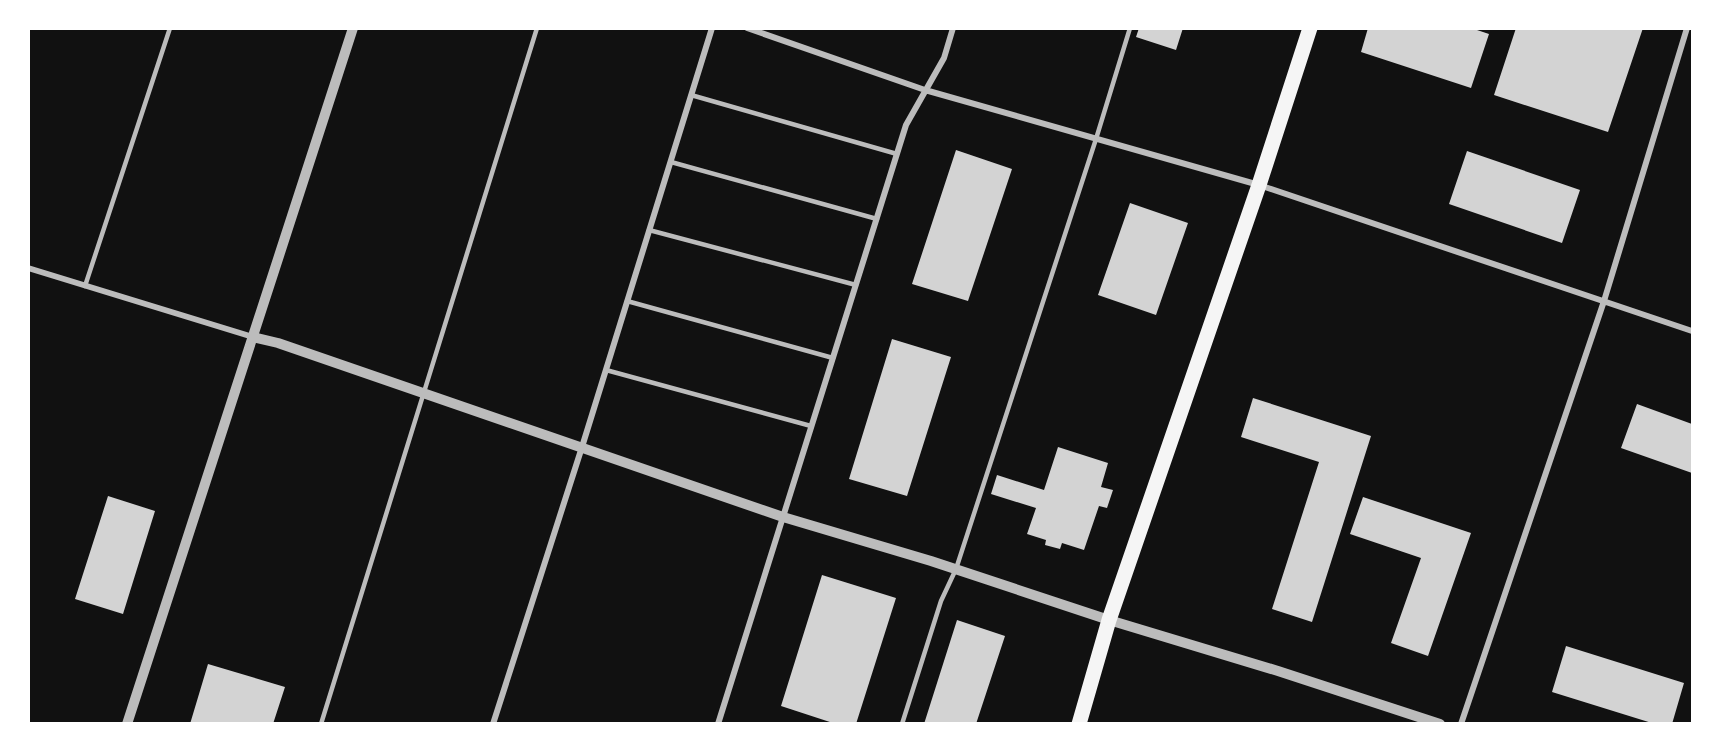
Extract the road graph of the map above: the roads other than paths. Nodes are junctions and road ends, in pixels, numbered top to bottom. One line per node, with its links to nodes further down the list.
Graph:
1 (170, 28): 20 (lane)
2 (353, 28): 24 (street)
3 (537, 28): 27 (lane)
4 (712, 28): 11 (street)
5 (747, 28): 10 (street)
6 (953, 28): 10 (street)
7 (1130, 28): 12 (lane)
8 (1310, 28): 15 (main road)
9 (1687, 28): 22 (street)
10 (925, 90): 12 (street); 13 (street)
11 (691, 95): 13 (lane); 14 (street)
12 (1096, 139): 15 (street); 31 (lane)
13 (897, 154): 16 (street)
14 (671, 162): 16 (lane); 17 (street)
15 (1258, 185): 22 (street); 32 (main road)
16 (877, 219): 19 (street)
17 (649, 231): 19 (lane); 21 (street)
18 (28, 268): 20 (street)
19 (856, 285): 25 (street)
20 (85, 286): 24 (street)
21 (627, 301): 25 (lane); 26 (street)
22 (1604, 301): 23 (street); 40 (street)
23 (1692, 331)
24 (253, 337): 27 (street); 33 (street)
25 (833, 358): 28 (street)
26 (606, 369): 28 (lane); 29 (street)
27 (422, 393): 29 (street); 34 (lane)
28 (812, 426): 30 (street)
29 (582, 447): 30 (street); 35 (street)
30 (783, 517): 31 (street); 36 (street)
31 (956, 569): 32 (street); 37 (lane)
32 (1109, 620): 38 (main road); 39 (street)
33 (127, 723)
34 (321, 723)
35 (493, 723)
36 (718, 723)
37 (902, 723)
38 (1079, 723)
39 (1440, 723)
40 (1461, 723)

